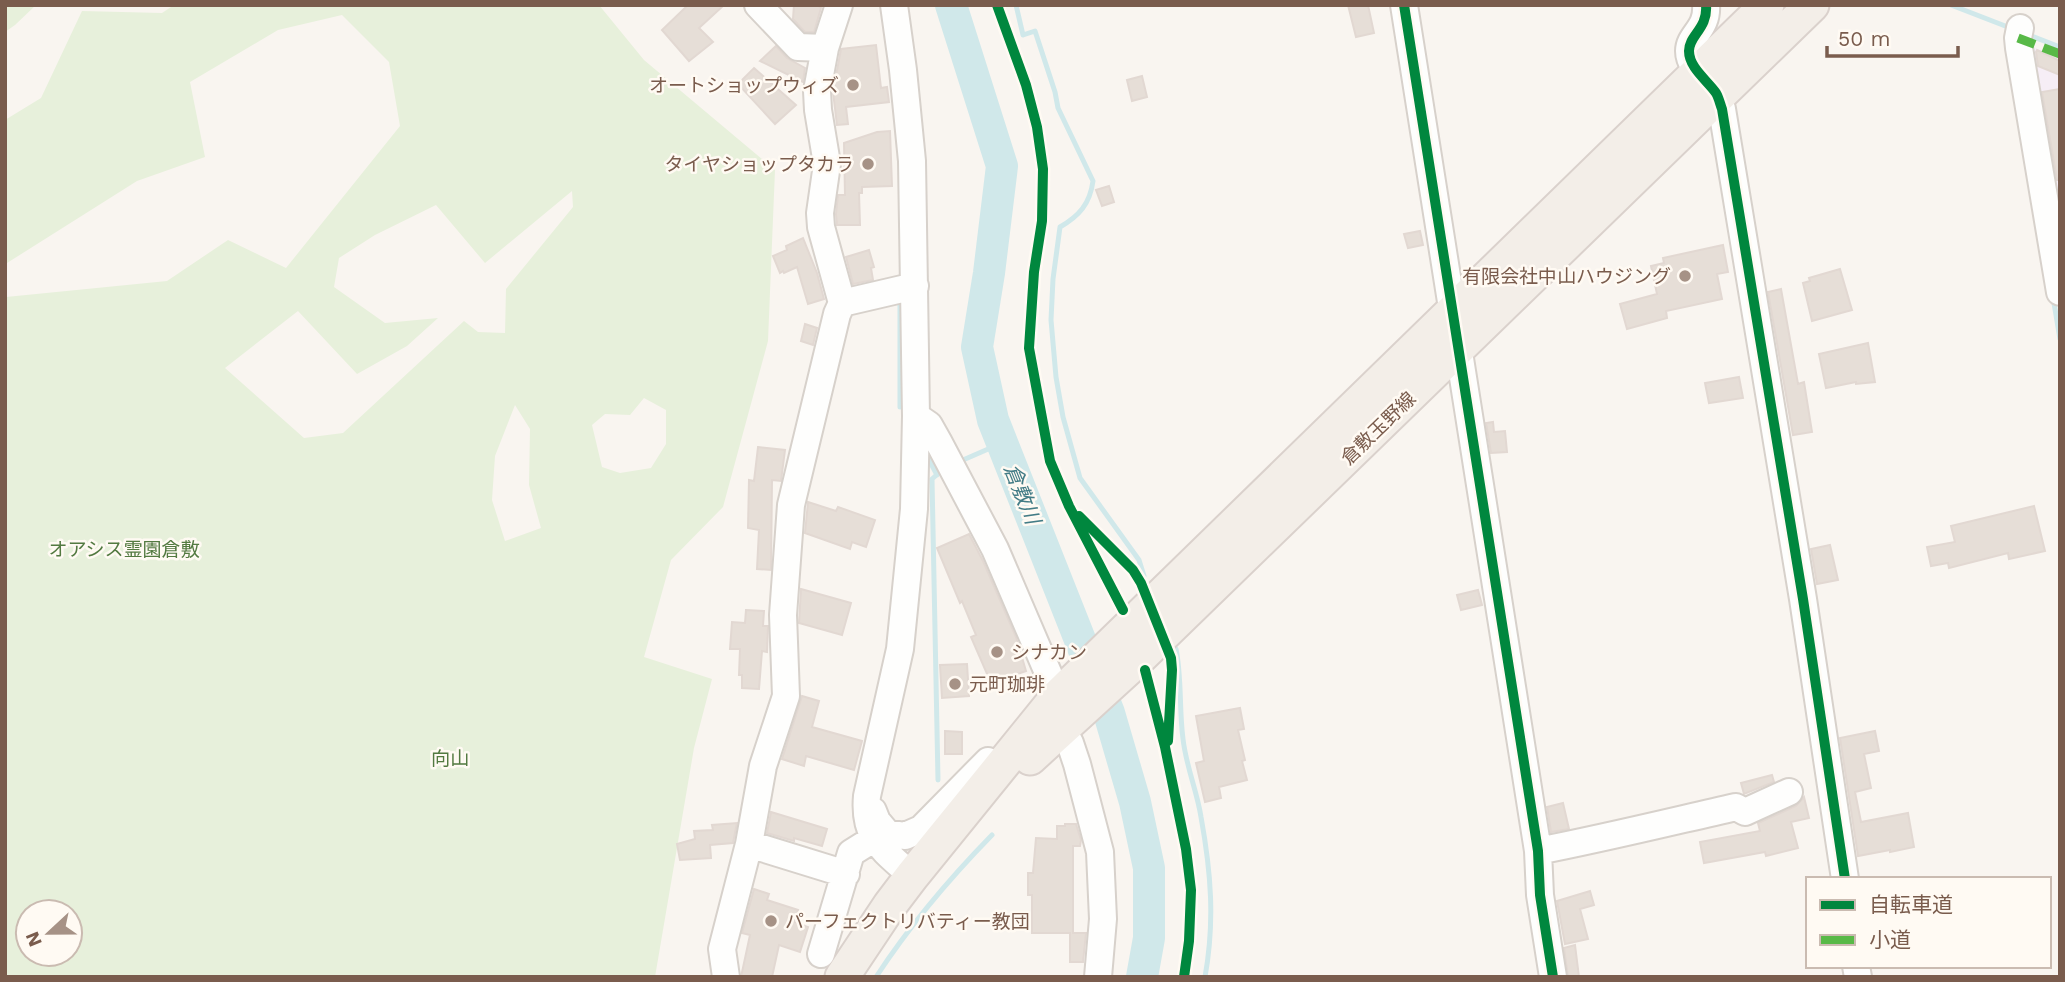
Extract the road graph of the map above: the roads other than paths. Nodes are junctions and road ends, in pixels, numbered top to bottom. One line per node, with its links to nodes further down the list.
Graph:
1 (758, 5): 9 (street)
2 (839, 5): 9 (street)
3 (894, 5): 11 (street)
4 (1404, 5): 14 (street)
5 (1706, 5): 10 (street)
6 (1767, 5): 10 (main road, 倉敷玉野線)
7 (1812, 5): 10 (main road, 倉敷玉野線)
8 (2019, 32): 12 (street)
9 (825, 48): 13 (street)
10 (1708, 84): 14 (main road, 倉敷玉野線); 15 (main road, 倉敷玉野線); 26 (street)
11 (915, 286): 13 (street); 16 (street)
12 (2060, 292)
13 (842, 303): 22 (street)
14 (1451, 311): 15 (street); 17 (main road, 倉敷玉野線)
15 (1458, 350): 17 (main road, 倉敷玉野線); 23 (street)
16 (916, 415): 18 (street); 20 (street)
17 (1128, 649): 18 (main road, 倉敷玉野線)
18 (1064, 715): 20 (street); 25 (main road, 倉敷玉野線); 29 (street)
19 (1789, 792): 23 (street)
20 (867, 796): 21 (street)
21 (875, 838): 24 (street); 25 (street)
22 (749, 844): 24 (street); 28 (street)
23 (1538, 851): 30 (street)
24 (846, 874): 27 (street)
25 (912, 876): 27 (main road, 倉敷玉野線)
26 (1845, 877)
27 (831, 965)
28 (726, 977)
29 (1098, 977)
30 (1553, 977)

